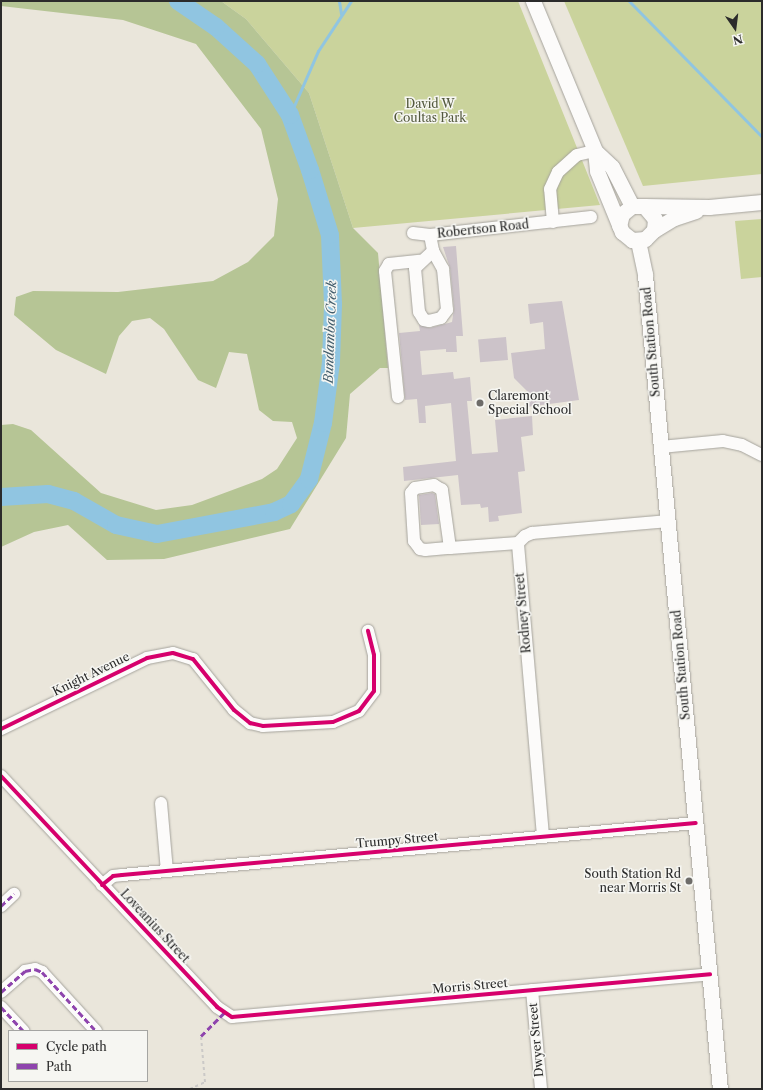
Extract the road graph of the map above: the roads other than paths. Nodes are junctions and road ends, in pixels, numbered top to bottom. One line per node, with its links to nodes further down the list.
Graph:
1 (532, 1): 2 (main road)
2 (595, 151): 4 (main road); 7 (street); 8 (main road)
3 (762, 202): 5 (main road)
4 (638, 206): 5 (main road); 8 (main road); 9 (main road)
5 (709, 207): 9 (main road)
6 (591, 217): 7 (street, Robertson Road)
7 (553, 222): 11 (street, Robertson Road)
8 (620, 226): 12 (main road)
9 (654, 230): 12 (main road)
10 (413, 234): 11 (street, Robertson Road)
11 (430, 235): 13 (street)
12 (638, 241): 16 (main road, South Station Road)
13 (432, 251): 14 (street); 14 (street)
14 (420, 261): 15 (street)
15 (398, 397)
16 (661, 447): 17 (street); 18 (main road, South Station Road)
17 (762, 455)
18 (668, 521): 19 (street); 25 (main road, South Station Road)
19 (518, 543): 20 (street); 26 (street, Rodney Street)
20 (450, 548): 20 (street)
21 (368, 631): 22 (street, Knight Avenue)
22 (1, 729)
23 (1, 776): 28 (street, Loveanius Street)
24 (161, 803): 27 (street)
25 (696, 823): 26 (street, Trumpy Street); 31 (main road, South Station Road)
26 (543, 836): 27 (street, Trumpy Street)
27 (167, 871): 28 (street, Trumpy Street)
28 (102, 885): 35 (street, Loveanius Street)
29 (14, 894): 30 (street)
30 (1, 906)
31 (710, 974): 32 (street, Morris Street); 39 (main road, South Station Road)
32 (532, 990): 35 (street, Morris Street); 38 (street, Dwyer Street)
33 (1, 992): 37 (street)
34 (1, 1008): 36 (street)
35 (232, 1017)
36 (23, 1030)
37 (95, 1030)
38 (541, 1089)
39 (720, 1089)

